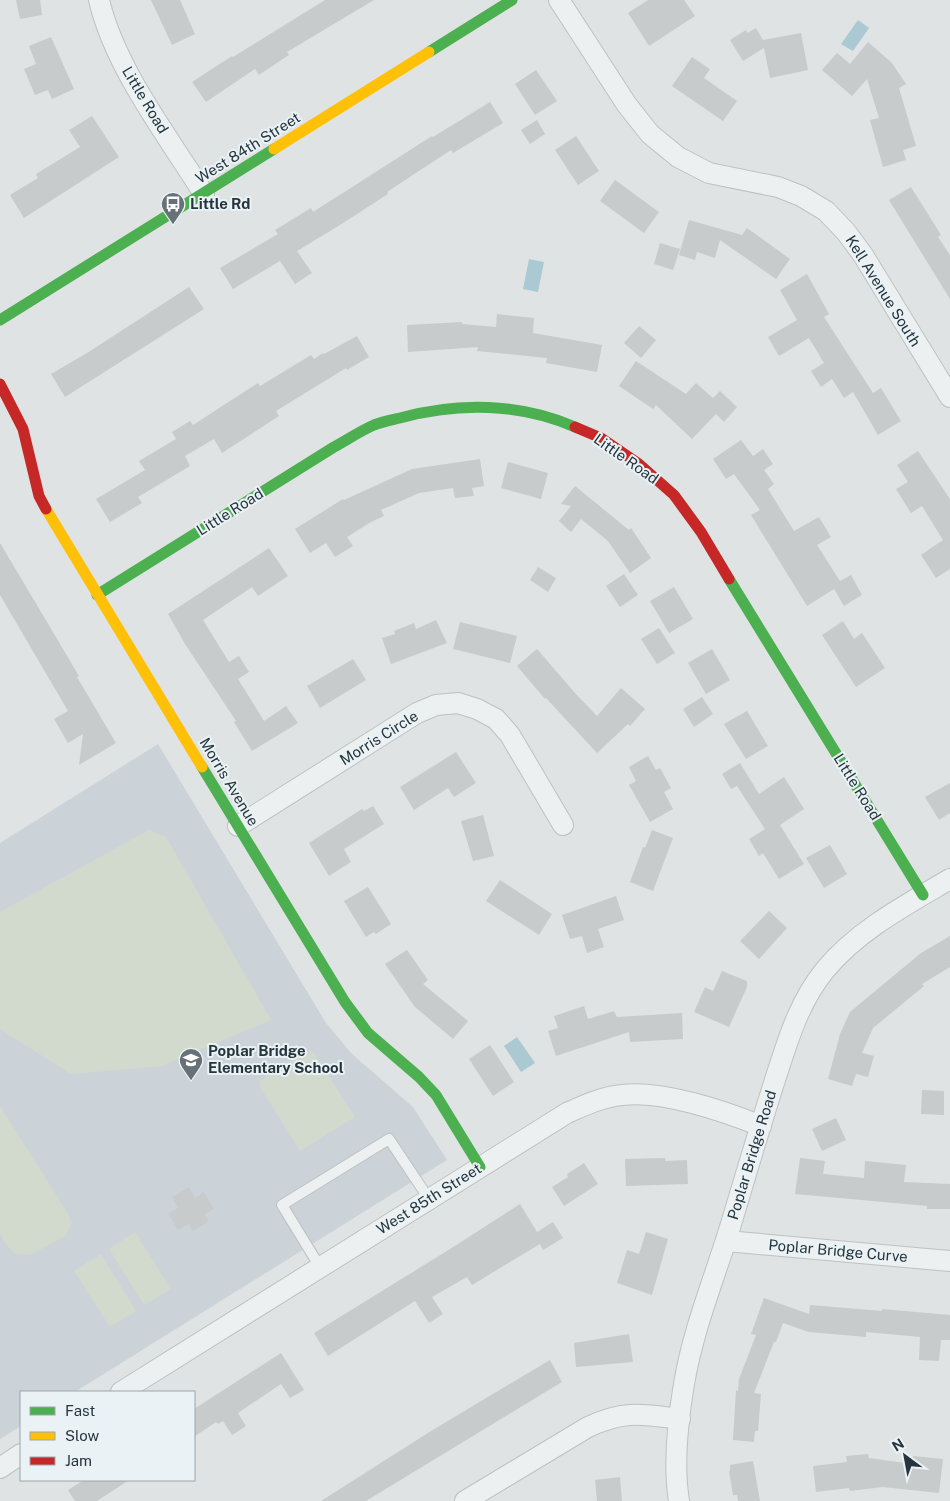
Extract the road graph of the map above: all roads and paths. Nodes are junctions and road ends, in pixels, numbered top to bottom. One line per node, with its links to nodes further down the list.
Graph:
1 (99, 0): 4 (street, Little Road)
2 (512, 0): 4 (street, West 84th Street)
3 (559, 0): 7 (street, Kell Avenue South)
4 (204, 194): 5 (street, West 84th Street)
5 (0, 320)
6 (0, 384): 8 (street, Morris Avenue)
7 (950, 397)
8 (97, 595): 10 (street, Morris Avenue); 12 (street, Little Road)
9 (563, 825): 10 (street, Morris Circle)
10 (238, 826): 14 (street, Morris Avenue)
11 (950, 879): 12 (street, Poplar Bridge Road)
12 (924, 895): 13 (street, Poplar Bridge Road)
13 (761, 1126): 14 (street, West 85th Street); 16 (street, Poplar Bridge Road)
14 (480, 1167): 15 (street, West 85th Street)
15 (428, 1199): 18 (street, West 85th Street); 18 (lane)
16 (726, 1241): 17 (street, Poplar Bridge Curve); 20 (street, Poplar Bridge Road)
17 (950, 1261)
18 (320, 1268): 19 (street, West 85th Street)
19 (123, 1391)
20 (680, 1420): 23 (street); 24 (street, Poplar Bridge Road)
21 (20, 1455): 22 (street)
22 (0, 1468)
23 (466, 1501)
24 (678, 1501)

